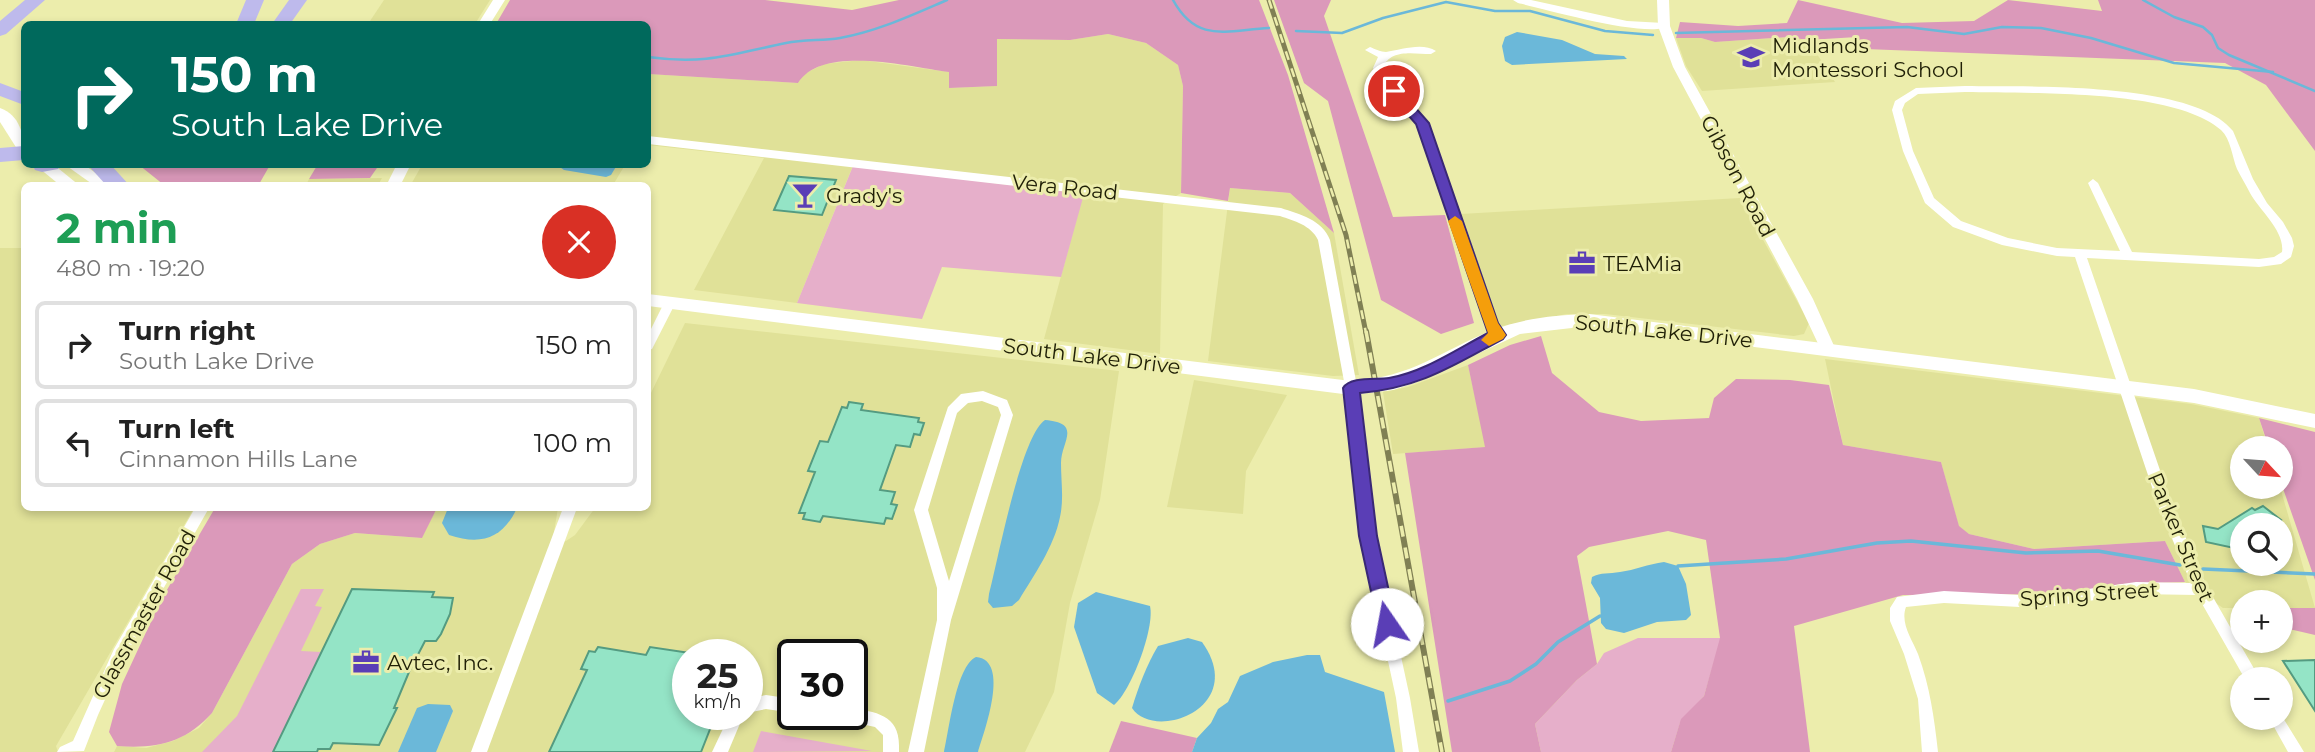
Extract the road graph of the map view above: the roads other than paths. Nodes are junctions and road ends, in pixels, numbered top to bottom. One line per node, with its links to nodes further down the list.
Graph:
1 (21, 0): 8 (highway)
2 (36, 0): 13 (highway)
3 (255, 0): 9 (highway)
4 (298, 0): 10 (highway)
5 (499, 0): 11 (street)
6 (1518, 0): 12 (street)
7 (1663, 0): 12 (street, Gibson Road)
8 (0, 21)
9 (246, 21)
10 (283, 21)
11 (486, 21)
12 (1664, 26): 37 (street, Gibson Road)
13 (0, 30)
14 (1370, 50): 16 (street)
15 (1432, 51): 16 (street)
16 (1384, 56): 35 (street)
17 (0, 89): 18 (highway)
18 (21, 98)
19 (0, 113): 20 (main road)
20 (19, 130)
21 (651, 140): 38 (street, Vera Road)
22 (21, 151): 23 (highway)
23 (0, 155)
24 (46, 168): 27 (main road)
25 (78, 168): 28 (main road)
26 (101, 168): 29 (highway)
27 (67, 182)
28 (100, 182)
29 (116, 182)
30 (2094, 183): 32 (street)
31 (2080, 254): 32 (street); 32 (street); 39 (street, Parker Street)
32 (2127, 254)
33 (651, 300): 34 (main road, South Lake Drive)
34 (670, 302): 36 (street); 38 (main road, South Lake Drive)
35 (1498, 335): 37 (main road, South Lake Drive); 38 (main road, South Lake Drive)
36 (651, 340)
37 (1827, 348): 39 (main road, South Lake Drive)
38 (1351, 388): 54 (street, Vera Road)
39 (2126, 388): 40 (main road, South Lake Drive); 43 (street, Parker Street)
40 (2315, 421)
41 (200, 511): 49 (street, Glassmaster Road)
42 (569, 511): 50 (street)
43 (2201, 589): 45 (street, Parker Street); 55 (street, Spring Street)
44 (944, 620): 44 (street); 53 (street)
45 (2246, 667)
46 (868, 718): 52 (street)
47 (730, 730): 51 (street)
48 (2283, 730): 56 (street)
49 (75, 750)
50 (479, 752)
51 (720, 752)
52 (891, 752)
53 (916, 752)
54 (1411, 752)
55 (1930, 752)
56 (2296, 752)

